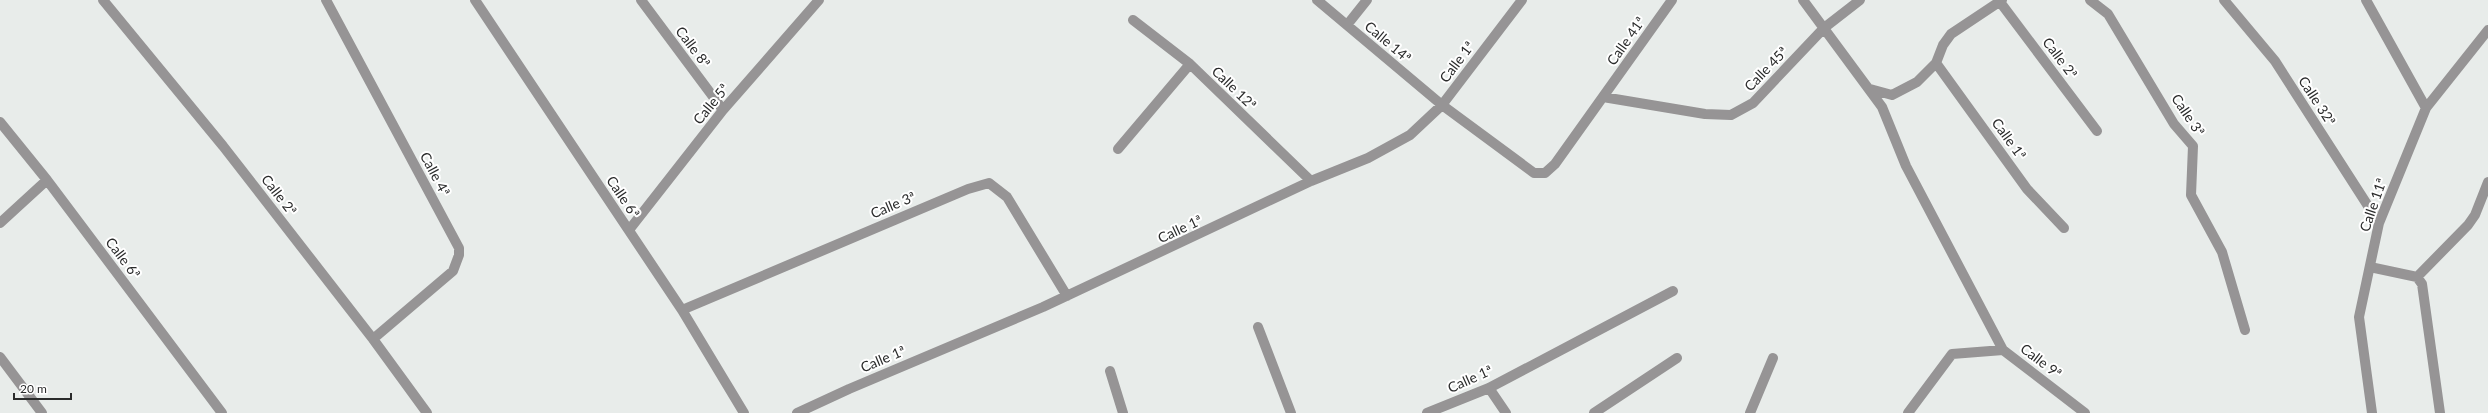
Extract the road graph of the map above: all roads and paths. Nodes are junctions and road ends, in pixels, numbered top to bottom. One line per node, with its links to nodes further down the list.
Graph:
1 (103, 0): 44 (street, Calle 2ª)
2 (326, 0): 44 (street, Calle 4ª)
3 (475, 0): 36 (street, Calle 6ª)
4 (641, 0): 26 (street, Calle 8ª)
5 (819, 0): 26 (street, Calle 5ª)
6 (1317, 0): 17 (street, Calle 14ª)
7 (1367, 0): 17 (street)
8 (1522, 0): 24 (street, Calle 1ª)
9 (1672, 0): 23 (street, Calle 41ª)
10 (1803, 0): 18 (street)
11 (1860, 0): 18 (street, Calle 45ª)
12 (2090, 0): 43 (street, Calle 3ª)
13 (2224, 0): 34 (street, Calle 32ª)
14 (2366, 0): 25 (street)
15 (2001, 1): 20 (street); 28 (street, Calle 2ª)
16 (1133, 20): 21 (street, Calle 12ª)
17 (1347, 26): 24 (street, Calle 14ª)
18 (1824, 28): 22 (street); 23 (street, Calle 45ª)
19 (2488, 30): 25 (street, Calle 11ª)
20 (1936, 63): 22 (street); 35 (street, Calle 1ª)
21 (1190, 64): 29 (street); 31 (street, Calle 12ª)
22 (1870, 89): 45 (street)
23 (1603, 98): 24 (street, Calle 41ª)
24 (1442, 105): 31 (street, Calle 1ª)
25 (2426, 108): 34 (street, Calle 11ª)
26 (723, 110): 36 (street, Calle 5ª)
27 (0, 122): 30 (street, Calle 6ª)
28 (2097, 131)
29 (1118, 149)
30 (47, 180): 33 (street); 53 (street, Calle 6ª)
31 (1311, 181): 40 (street, Calle 1ª)
32 (2488, 182): 38 (street)
33 (0, 223)
34 (2379, 223): 37 (street, Calle 11ª)
35 (2064, 228)
36 (629, 230): 41 (street, Calle 6ª)
37 (2370, 267): 38 (street); 64 (street, Calle 11ª)
38 (2417, 277): 65 (street)
39 (1673, 291): 50 (street, Calle 1ª)
40 (1067, 296): 41 (street, Calle 3ª); 56 (street, Calle 1ª)
41 (682, 310): 55 (street, Calle 6ª)
42 (1258, 327): 58 (street)
43 (2245, 330)
44 (373, 339): 54 (street, Calle 2ª)
45 (2003, 350): 51 (street, Calle 9ª); 63 (street, Calle 9ª)
46 (0, 357): 52 (street)
47 (1677, 358): 61 (street)
48 (1773, 358): 62 (street)
49 (1110, 371): 57 (street)
50 (1489, 388): 59 (street, Calle 1ª); 60 (street)
51 (2083, 412)
52 (42, 413)
53 (222, 413)
54 (427, 413)
55 (744, 413)
56 (797, 413)
57 (1123, 413)
58 (1291, 413)
59 (1426, 413)
60 (1506, 413)
61 (1594, 413)
62 (1750, 413)
63 (1908, 413)
64 (2372, 413)
65 (2440, 413)

